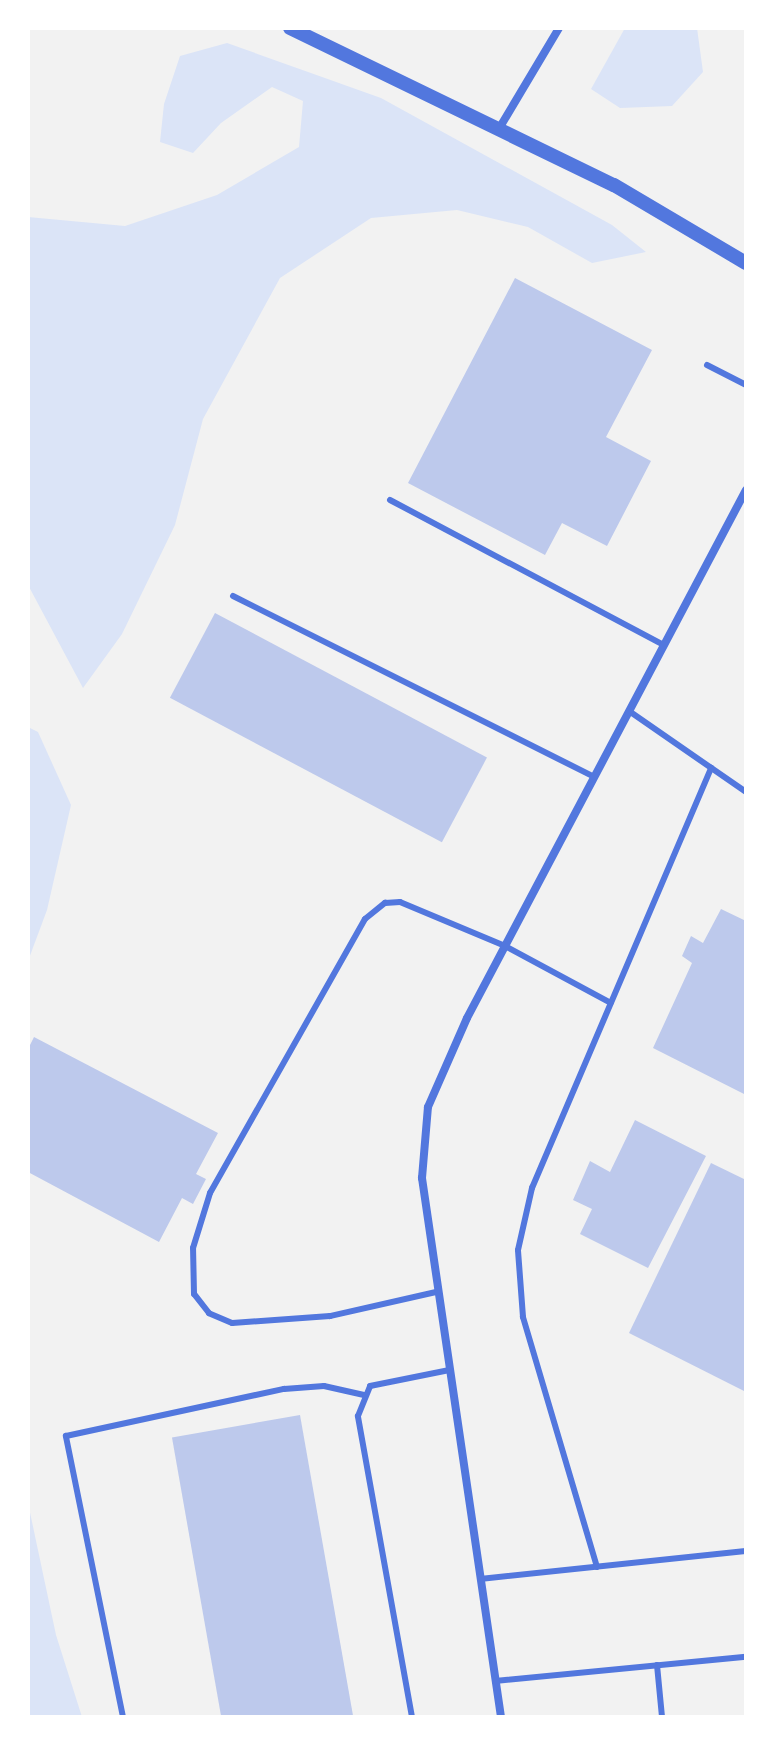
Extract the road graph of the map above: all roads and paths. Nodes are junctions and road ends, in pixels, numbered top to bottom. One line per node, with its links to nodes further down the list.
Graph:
1 (290, 28): 3 (street)
2 (559, 28): 3 (street)
3 (500, 127): 4 (street)
4 (746, 263)
5 (707, 365): 6 (lane)
6 (746, 385)
7 (746, 490): 10 (street)
8 (390, 500): 10 (lane)
9 (233, 596): 13 (lane)
10 (664, 645): 11 (street)
11 (629, 711): 12 (lane); 13 (street)
12 (711, 768): 14 (lane); 16 (lane)
13 (594, 777): 15 (street)
14 (746, 792)
15 (505, 946): 16 (lane); 17 (street); 17 (lane)
16 (611, 1003): 21 (lane)
17 (436, 1292): 18 (street)
18 (449, 1370): 19 (lane); 22 (street)
19 (364, 1395): 26 (lane); 27 (lane)
20 (746, 1551): 21 (lane)
21 (597, 1567): 22 (lane)
22 (480, 1579): 25 (street)
23 (746, 1657): 24 (lane)
24 (657, 1665): 25 (lane); 29 (lane)
25 (495, 1681): 28 (street)
26 (123, 1717)
27 (412, 1717)
28 (501, 1717)
29 (662, 1717)

